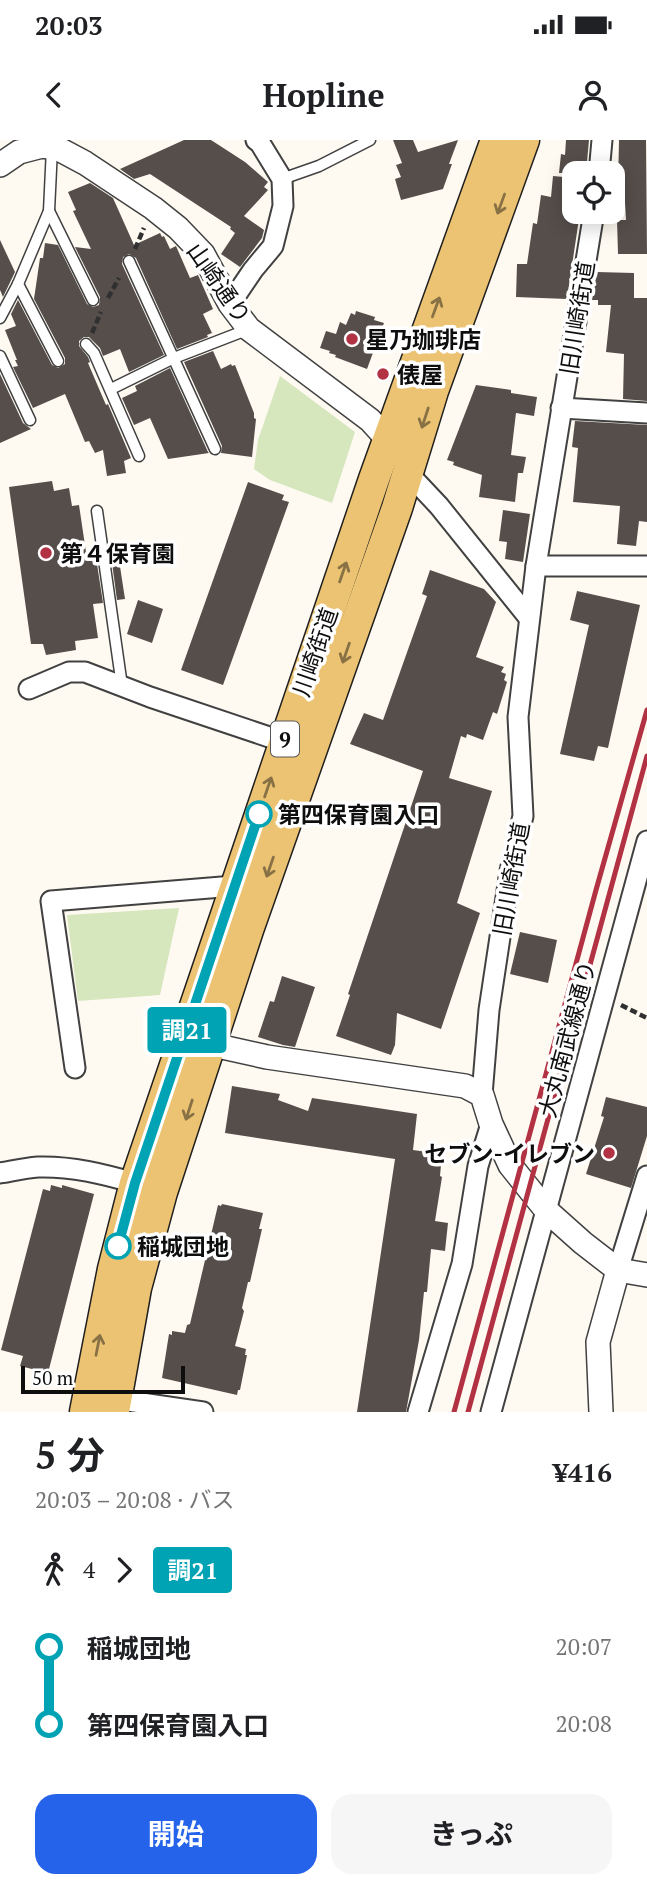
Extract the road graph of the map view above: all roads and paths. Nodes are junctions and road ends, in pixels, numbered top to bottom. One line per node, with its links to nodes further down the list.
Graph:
1 (256, 140): 9 (street)
2 (370, 140): 9 (lane)
3 (496, 140): 27 (main road, 川崎街道 / 9, one-way to 3)
4 (524, 140): 30 (main road, 川崎街道 / 9, one-way to 30)
5 (601, 140): 7 (street)
6 (56, 145): 8 (street); 10 (street, 山崎通り); 11 (lane)
7 (599, 161)
8 (0, 165)
9 (282, 179): 16 (street)
10 (153, 208): 13 (path); 16 (street, 山崎通り)
11 (49, 211): 14 (lane); 15 (lane)
12 (592, 224): 24 (street, 旧川崎街道)
13 (129, 261): 19 (path); 21 (lane)
14 (18, 284): 17 (lane); 22 (lane)
15 (93, 300)
16 (230, 303): 18 (street, 山崎通り)
17 (0, 318)
18 (249, 329): 21 (lane); 27 (street, 山崎通り)
19 (86, 344): 23 (lane)
20 (0, 356): 26 (lane)
21 (174, 358): 23 (lane); 28 (lane)
22 (58, 361)
23 (111, 389): 29 (lane)
24 (561, 408): 25 (street); 33 (street, 旧川崎街道)
25 (647, 413)
26 (30, 420)
27 (388, 441): 30 (street, 山崎通り); 37 (main road, 川崎街道 / 9, one-way to 27)
28 (215, 449)
29 (139, 456)
30 (407, 472): 34 (street); 42 (main road, 川崎街道 / 9, one-way to 42)
31 (97, 512): 35 (lane)
32 (647, 565): 33 (street)
33 (536, 566): 34 (street, 旧川崎街道)
34 (529, 618): 44 (street, 旧川崎街道)
35 (122, 687): 36 (street); 37 (street)
36 (29, 689)
37 (284, 742): 39 (main road, 川崎街道 / 9, one-way to 37)
38 (647, 841): 40 (street, 大丸南武線通り)
39 (234, 887): 42 (main road, 川崎街道 / 9); 43 (street)
40 (604, 998): 41 (path); 49 (street, 大丸南武線通り)
41 (647, 1018)
42 (197, 1041): 44 (street); 48 (main road, 川崎街道 / 9); 52 (main road, 川崎街道 / 9, one-way to 52)
43 (75, 1068)
44 (482, 1095): 45 (street, 旧川崎街道)
45 (491, 1124): 49 (street, 旧川崎街道); 54 (street)
46 (0, 1173): 48 (street)
47 (647, 1176): 50 (street)
48 (135, 1183): 52 (main road, 川崎街道 / 9, one-way to 48)
49 (546, 1210): 50 (street, 旧川崎街道); 55 (street, 大丸南武線通り)
50 (618, 1270): 51 (street); 56 (street)
51 (647, 1275)
52 (100, 1404): 53 (street)
53 (203, 1412)
54 (418, 1412)
55 (491, 1412)
56 (601, 1412)

